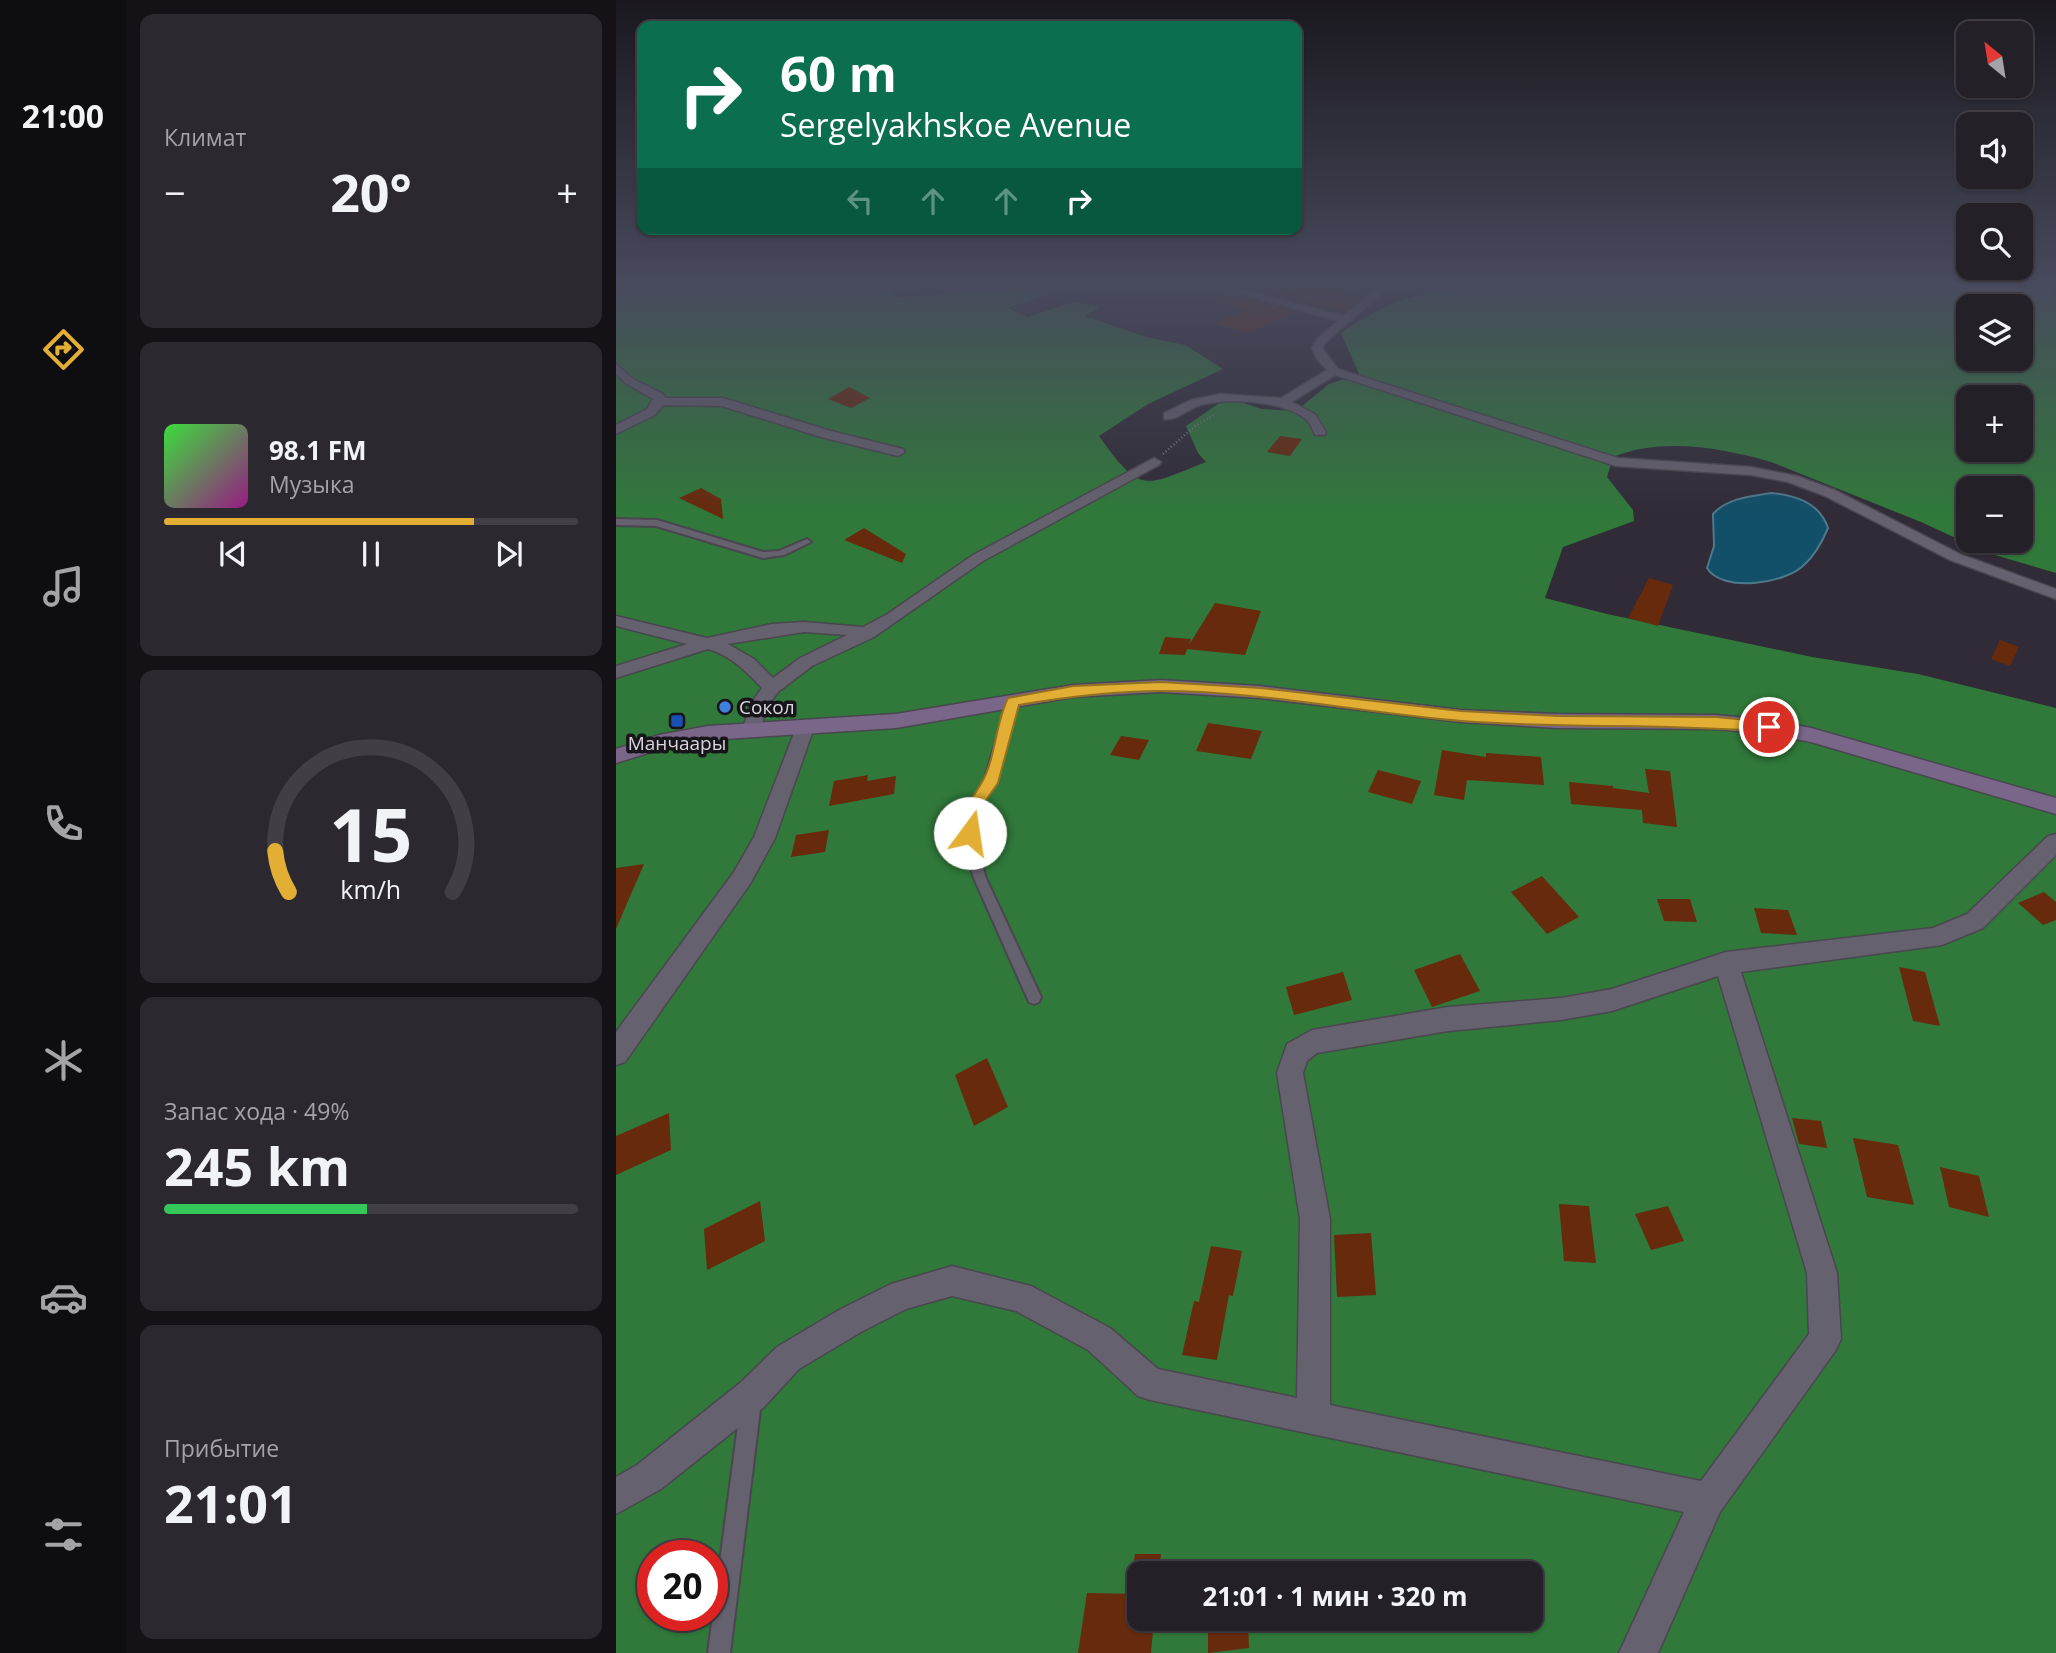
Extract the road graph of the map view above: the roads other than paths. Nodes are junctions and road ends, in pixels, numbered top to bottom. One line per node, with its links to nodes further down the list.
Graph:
1 (1327, 363): 3 (street)
2 (616, 366): 4 (street)
3 (1334, 370): 5 (street); 13 (street)
4 (659, 402): 7 (street); 9 (street)
5 (1283, 402): 6 (street); 8 (street)
6 (1168, 416)
7 (616, 430)
8 (1320, 432)
9 (898, 452)
10 (1154, 462): 15 (street)
11 (616, 522): 12 (lane)
12 (807, 542)
13 (2056, 594)
14 (616, 621): 16 (street)
15 (868, 633): 16 (street); 18 (street)
16 (709, 643): 17 (street); 18 (street)
17 (616, 672)
18 (772, 688): 21 (street)
19 (1013, 701): 20 (main road); 23 (main road); 26 (lane)
20 (805, 728): 21 (main road); 27 (street)
21 (752, 729): 22 (main road)
22 (616, 756)
23 (2056, 806)
24 (2056, 842): 25 (street)
25 (1726, 963): 29 (street); 31 (street)
26 (1034, 997)
27 (616, 1053)
28 (752, 1395): 29 (street); 30 (street); 32 (lane)
29 (1313, 1417): 31 (street)
30 (616, 1496)
31 (1707, 1500): 33 (street)
32 (719, 1653)
33 (1638, 1653)

